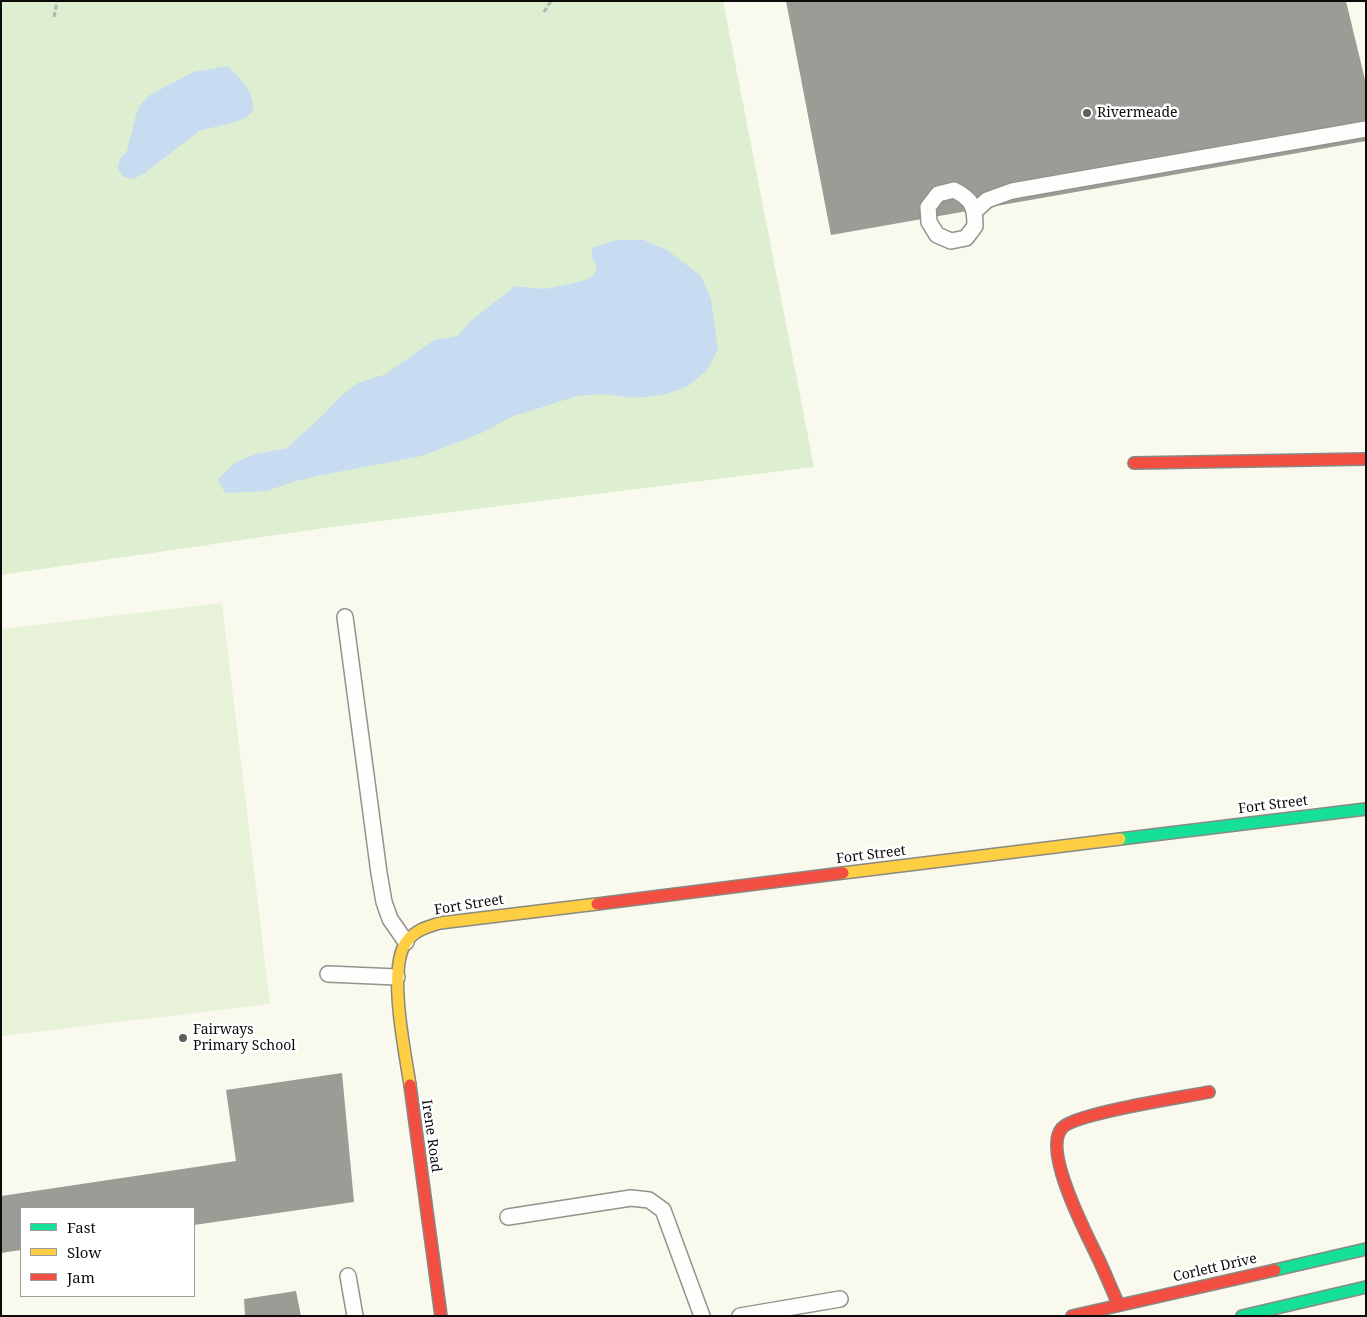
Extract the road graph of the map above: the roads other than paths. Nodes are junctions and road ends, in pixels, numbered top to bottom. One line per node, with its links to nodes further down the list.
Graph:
1 (1366, 129): 2 (lane)
2 (975, 211)
3 (1366, 460): 4 (street)
4 (1134, 463)
5 (345, 617): 7 (lane)
6 (1366, 809): 7 (street, Fort Street)
7 (406, 942): 8 (street, Fort Street)
8 (398, 960): 10 (street, Irene Road)
9 (328, 974): 10 (lane)
10 (397, 977): 19 (street, Irene Road)
11 (1209, 1092): 17 (street)
12 (508, 1217): 20 (lane)
13 (1366, 1249): 17 (street, Corlett Drive)
14 (348, 1276): 18 (lane)
15 (1366, 1287): 23 (street)
16 (840, 1299): 21 (lane)
17 (1119, 1305): 22 (street, Corlett Drive)
18 (355, 1316)
19 (441, 1316)
20 (702, 1316)
21 (740, 1316)
22 (1072, 1316)
23 (1242, 1316)

